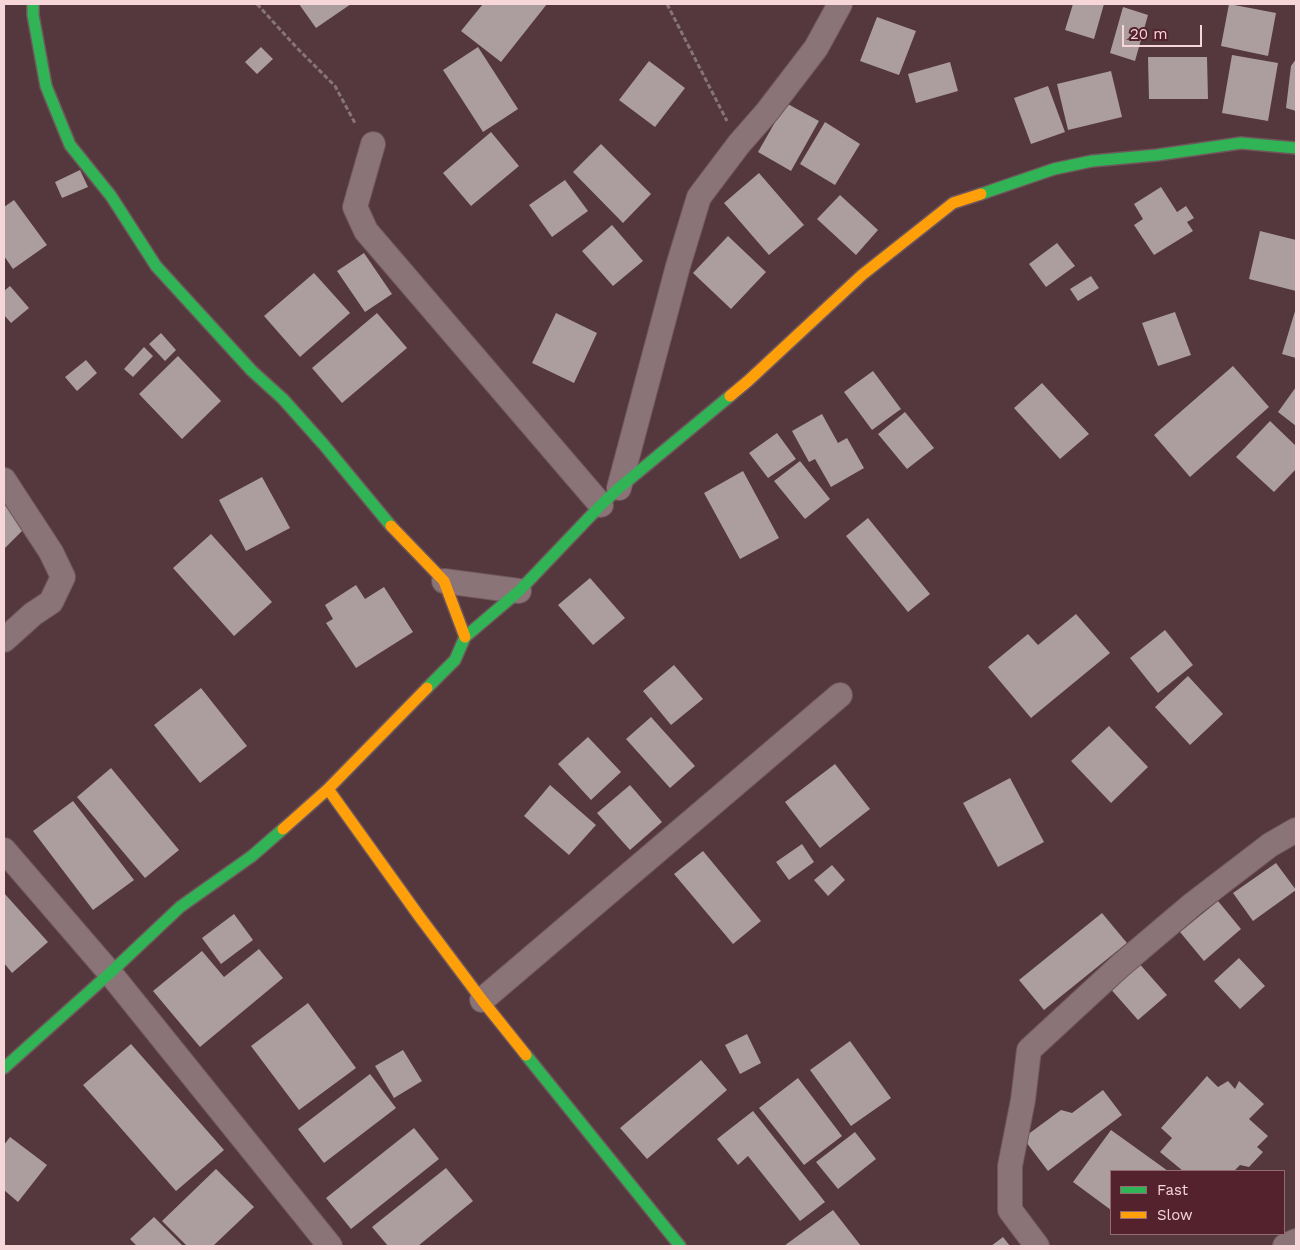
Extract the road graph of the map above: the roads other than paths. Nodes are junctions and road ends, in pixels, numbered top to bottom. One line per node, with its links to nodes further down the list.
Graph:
1 (33, 4): 8 (street)
2 (840, 4): 6 (street)
3 (373, 144): 7 (street)
4 (1296, 148): 6 (street)
5 (4, 480): 11 (street)
6 (618, 488): 7 (street)
7 (601, 504): 9 (street)
8 (444, 581): 9 (street); 10 (street)
9 (519, 591): 10 (street)
10 (465, 637): 13 (street)
11 (4, 640)
12 (840, 695): 17 (street)
13 (328, 789): 16 (street); 17 (street)
14 (1296, 830): 22 (street)
15 (4, 850): 16 (street)
16 (110, 973): 18 (street); 20 (street)
17 (482, 1000): 21 (street)
18 (4, 1068)
19 (1296, 1241): 23 (street)
20 (330, 1246)
21 (680, 1246)
22 (1037, 1246)
23 (1284, 1246)

